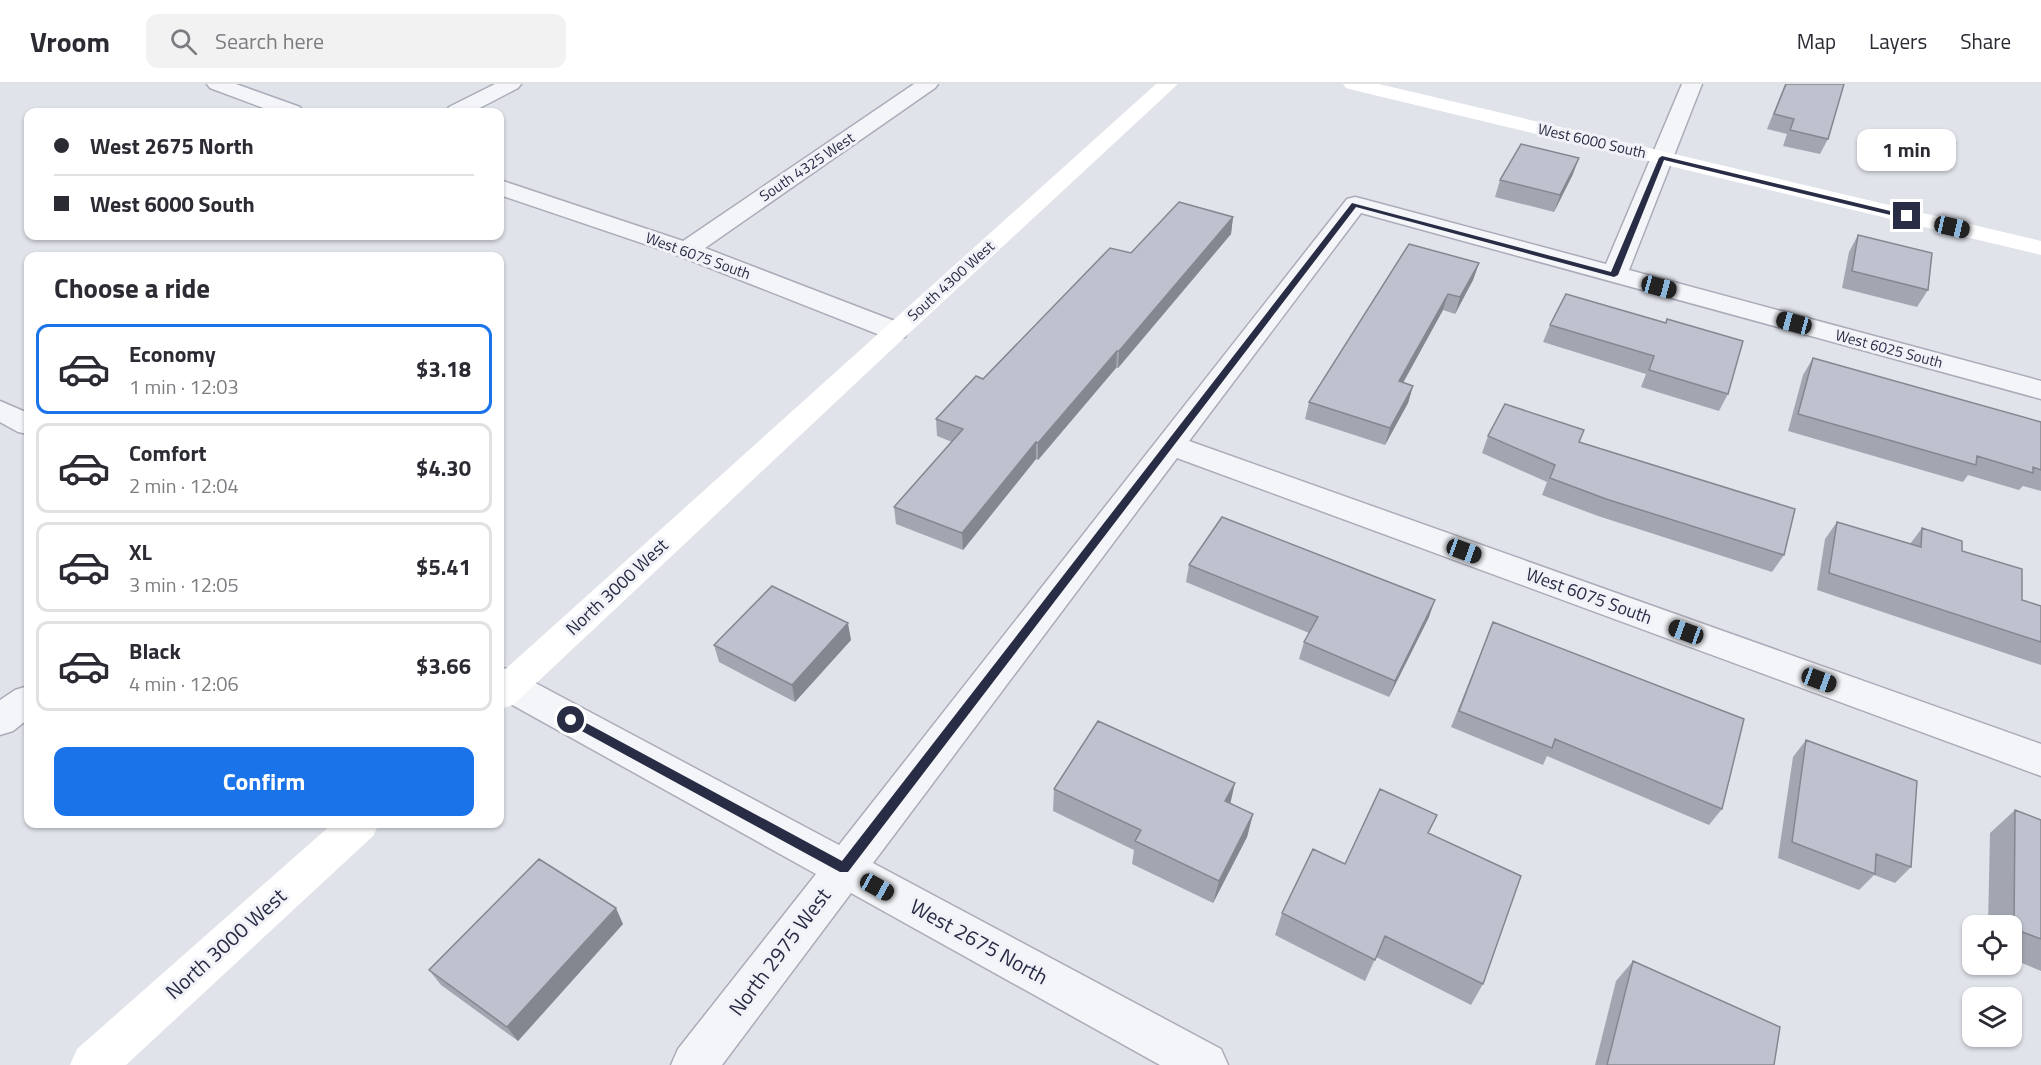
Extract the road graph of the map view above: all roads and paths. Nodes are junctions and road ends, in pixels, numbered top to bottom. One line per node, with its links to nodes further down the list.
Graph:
1 (217, 84): 7 (street)
2 (511, 84): 8 (street)
3 (928, 84): 13 (street, South 4325 West)
4 (1168, 84): 15 (main road, South 4300 West)
5 (1353, 84): 9 (main road, West 6000 South)
6 (1692, 84): 9 (street)
7 (281, 108)
8 (465, 108)
9 (1662, 158): 12 (main road, West 6000 South); 14 (street)
10 (504, 188): 13 (street, West 6075 South)
11 (1355, 204): 14 (street, West 6025 South); 19 (street, North 2975 West)
12 (2041, 248)
13 (686, 250): 15 (street, West 6075 South)
14 (1614, 275): 16 (street, West 6025 South)
15 (895, 331): 20 (main road, South 4300 West)
16 (2041, 390)
17 (0, 410): 18 (street)
18 (24, 423)
19 (1170, 445): 25 (street, West 6075 South); 27 (street, North 2975 West)
20 (735, 479): 21 (main road, North 3000 West)
21 (504, 687)
22 (504, 689): 27 (street, West 2675 North)
23 (24, 703): 24 (street)
24 (0, 720)
25 (2041, 760)
26 (355, 828): 28 (main road, North 3000 West)
27 (844, 868): 29 (street, North 2975 West); 30 (street, West 2675 North)
28 (93, 1065)
29 (693, 1065)
30 (1205, 1065)

